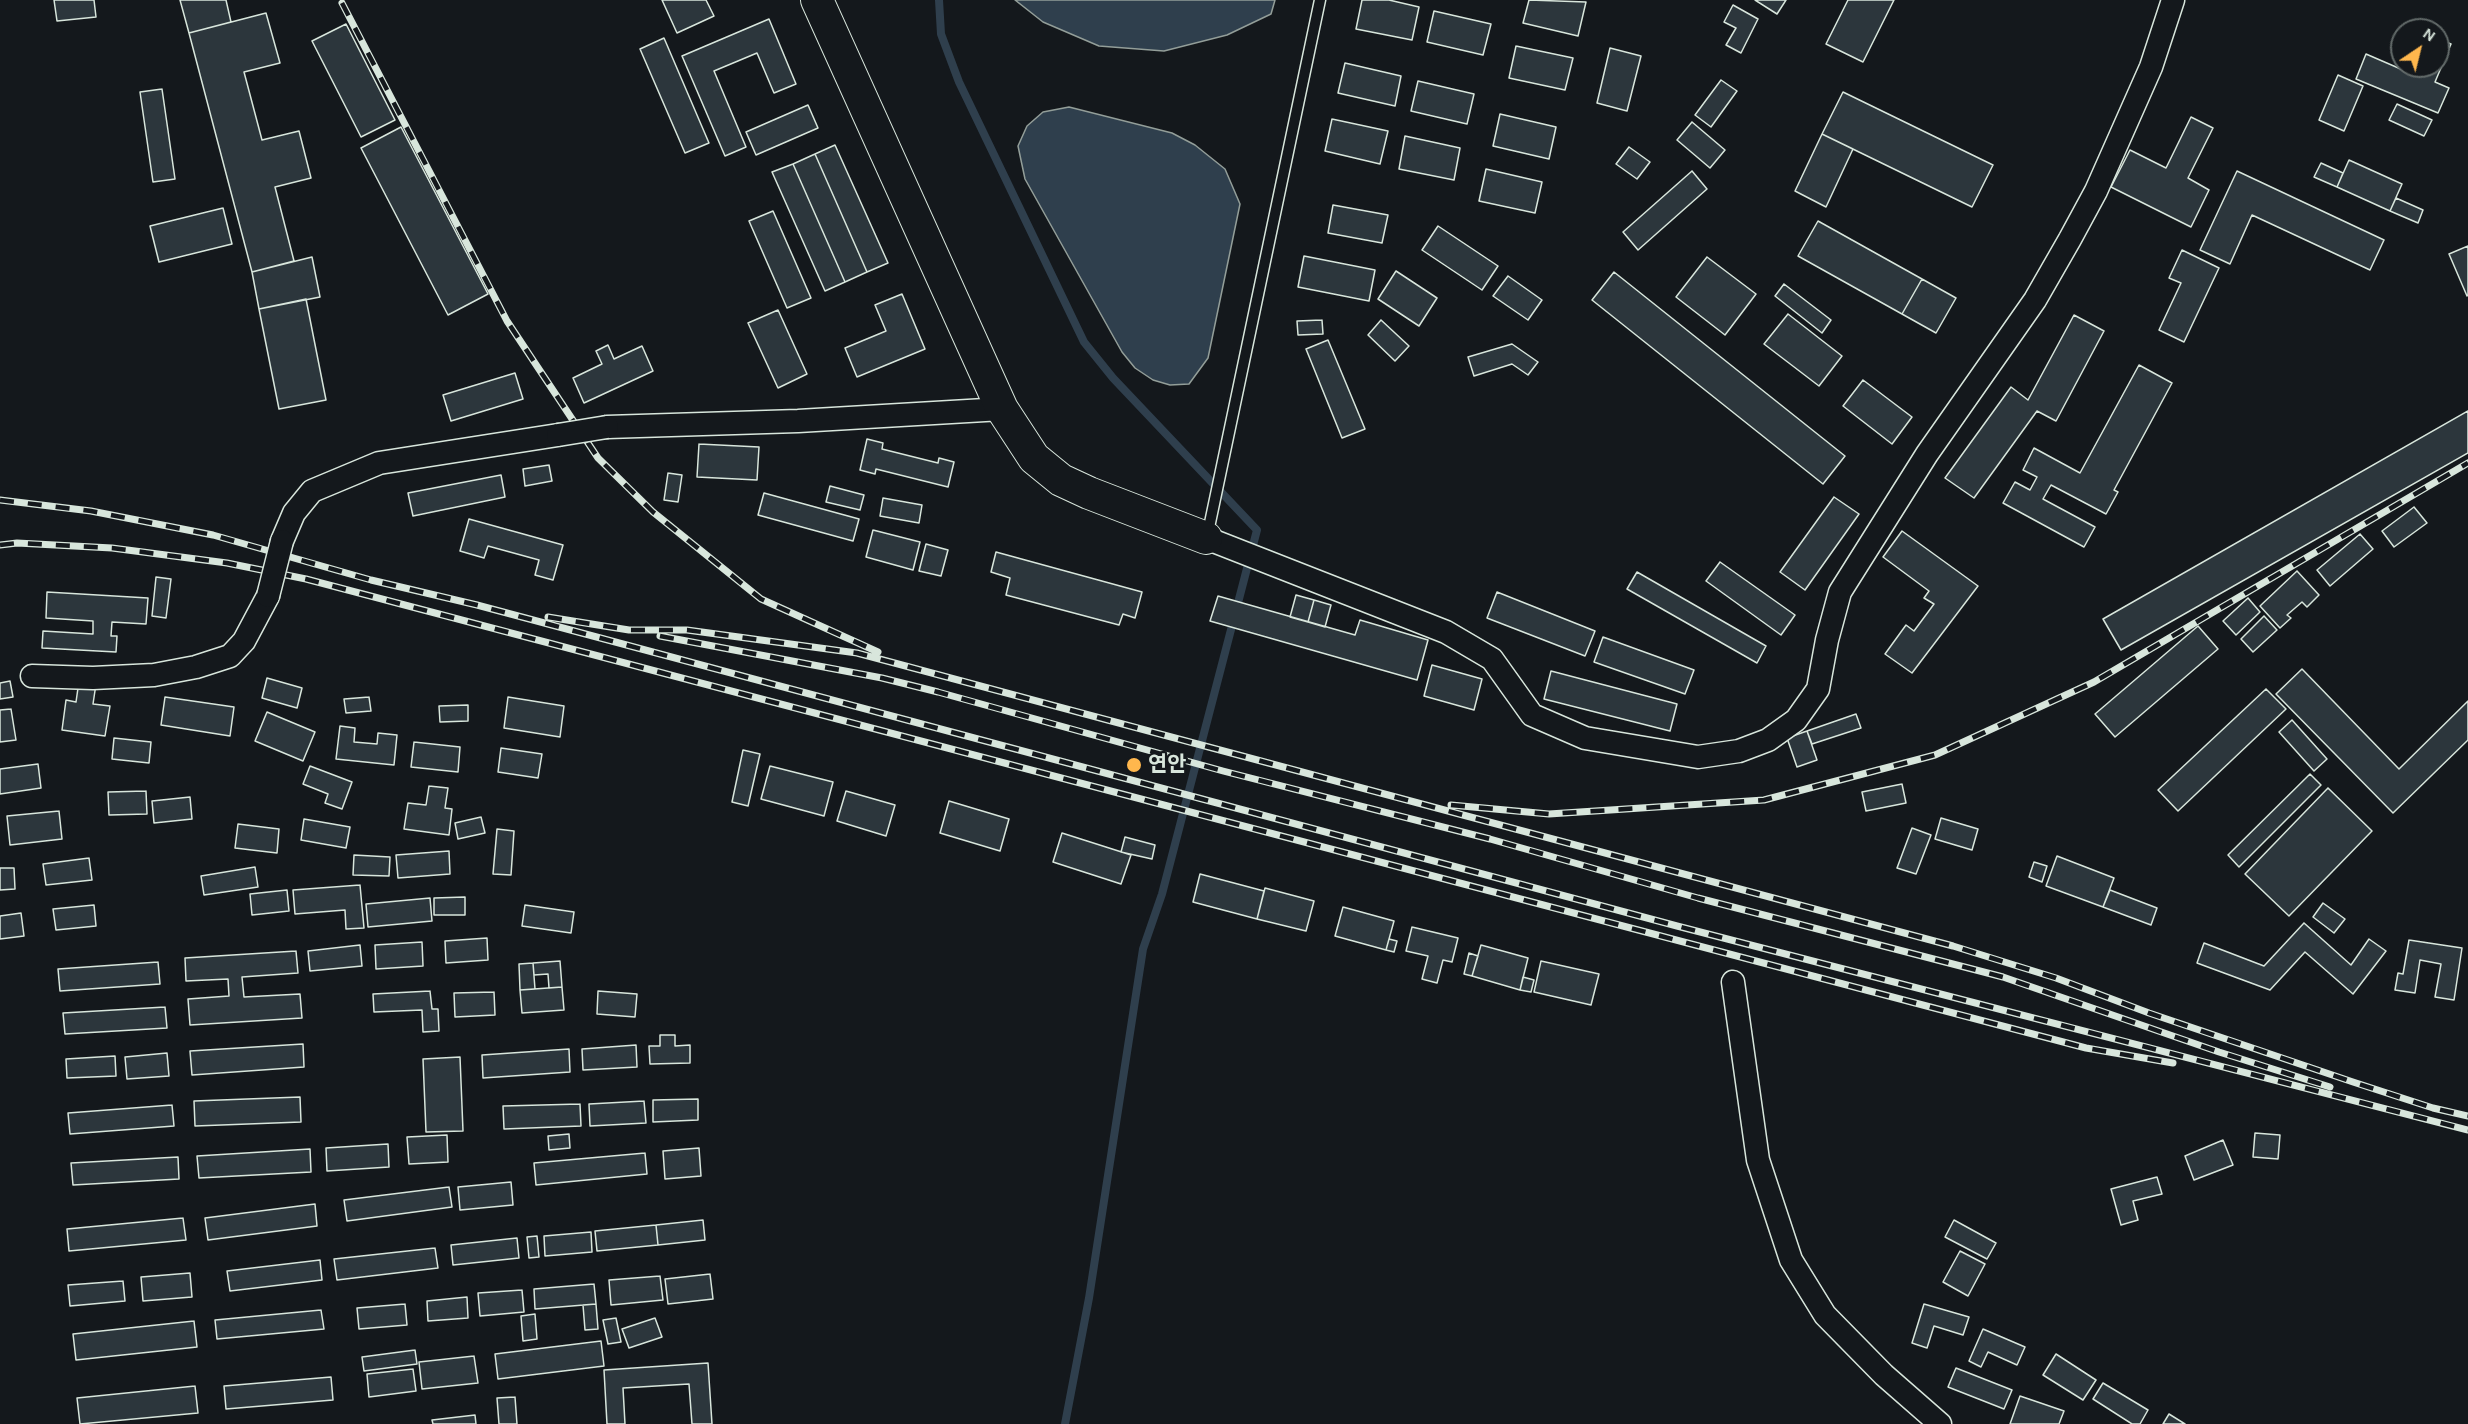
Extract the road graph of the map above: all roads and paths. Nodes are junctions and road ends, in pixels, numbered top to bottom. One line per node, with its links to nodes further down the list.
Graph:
1 (817, 0): 4 (main road)
2 (1320, 0): 5 (lane)
3 (2173, 0): 5 (street)
4 (1002, 410): 5 (main road); 6 (street, bridge)
5 (1206, 538)
6 (32, 676)
7 (1733, 982): 8 (street)
8 (1940, 1424)

